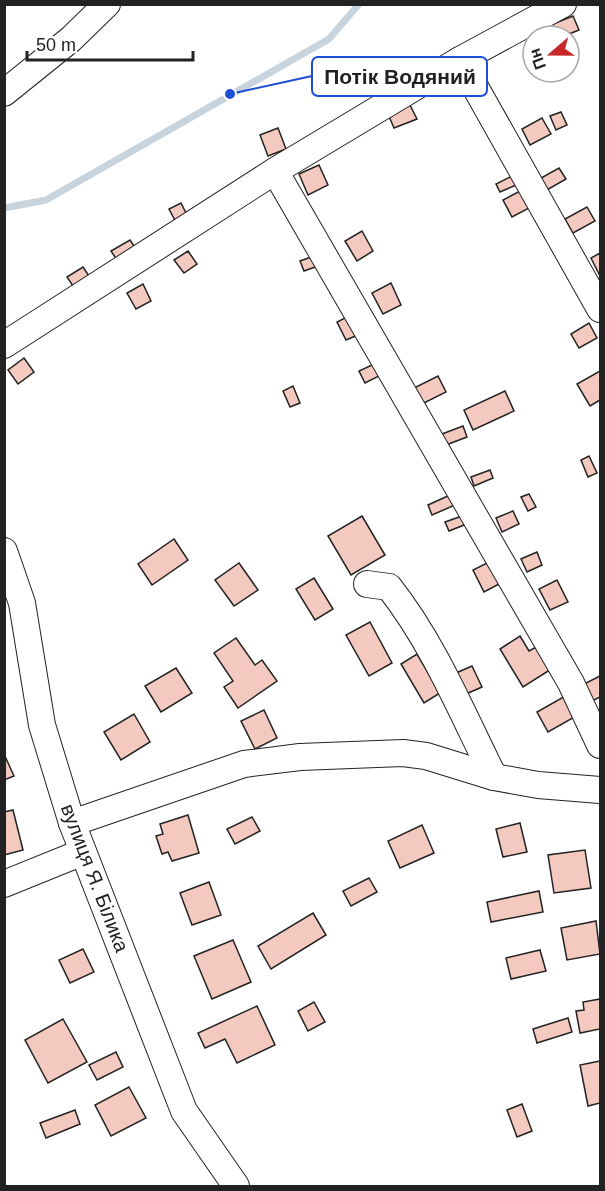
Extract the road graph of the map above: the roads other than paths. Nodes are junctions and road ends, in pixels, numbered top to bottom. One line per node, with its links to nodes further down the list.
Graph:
1 (107, 4): 4 (street)
2 (563, 4): 3 (street)
3 (460, 60): 5 (street); 6 (street)
4 (4, 93)
5 (274, 171): 7 (street); 10 (street)
6 (600, 309)
7 (4, 345)
8 (4, 551): 13 (street, вулиця Я. Білика)
9 (367, 584): 11 (street)
10 (600, 745)
11 (494, 777): 12 (street); 13 (street)
12 (600, 790)
13 (72, 823): 14 (street, вулиця Я. Білика)
14 (83, 852): 15 (street); 16 (street, вулиця Я. Білика)
15 (4, 884)
16 (236, 1186)

